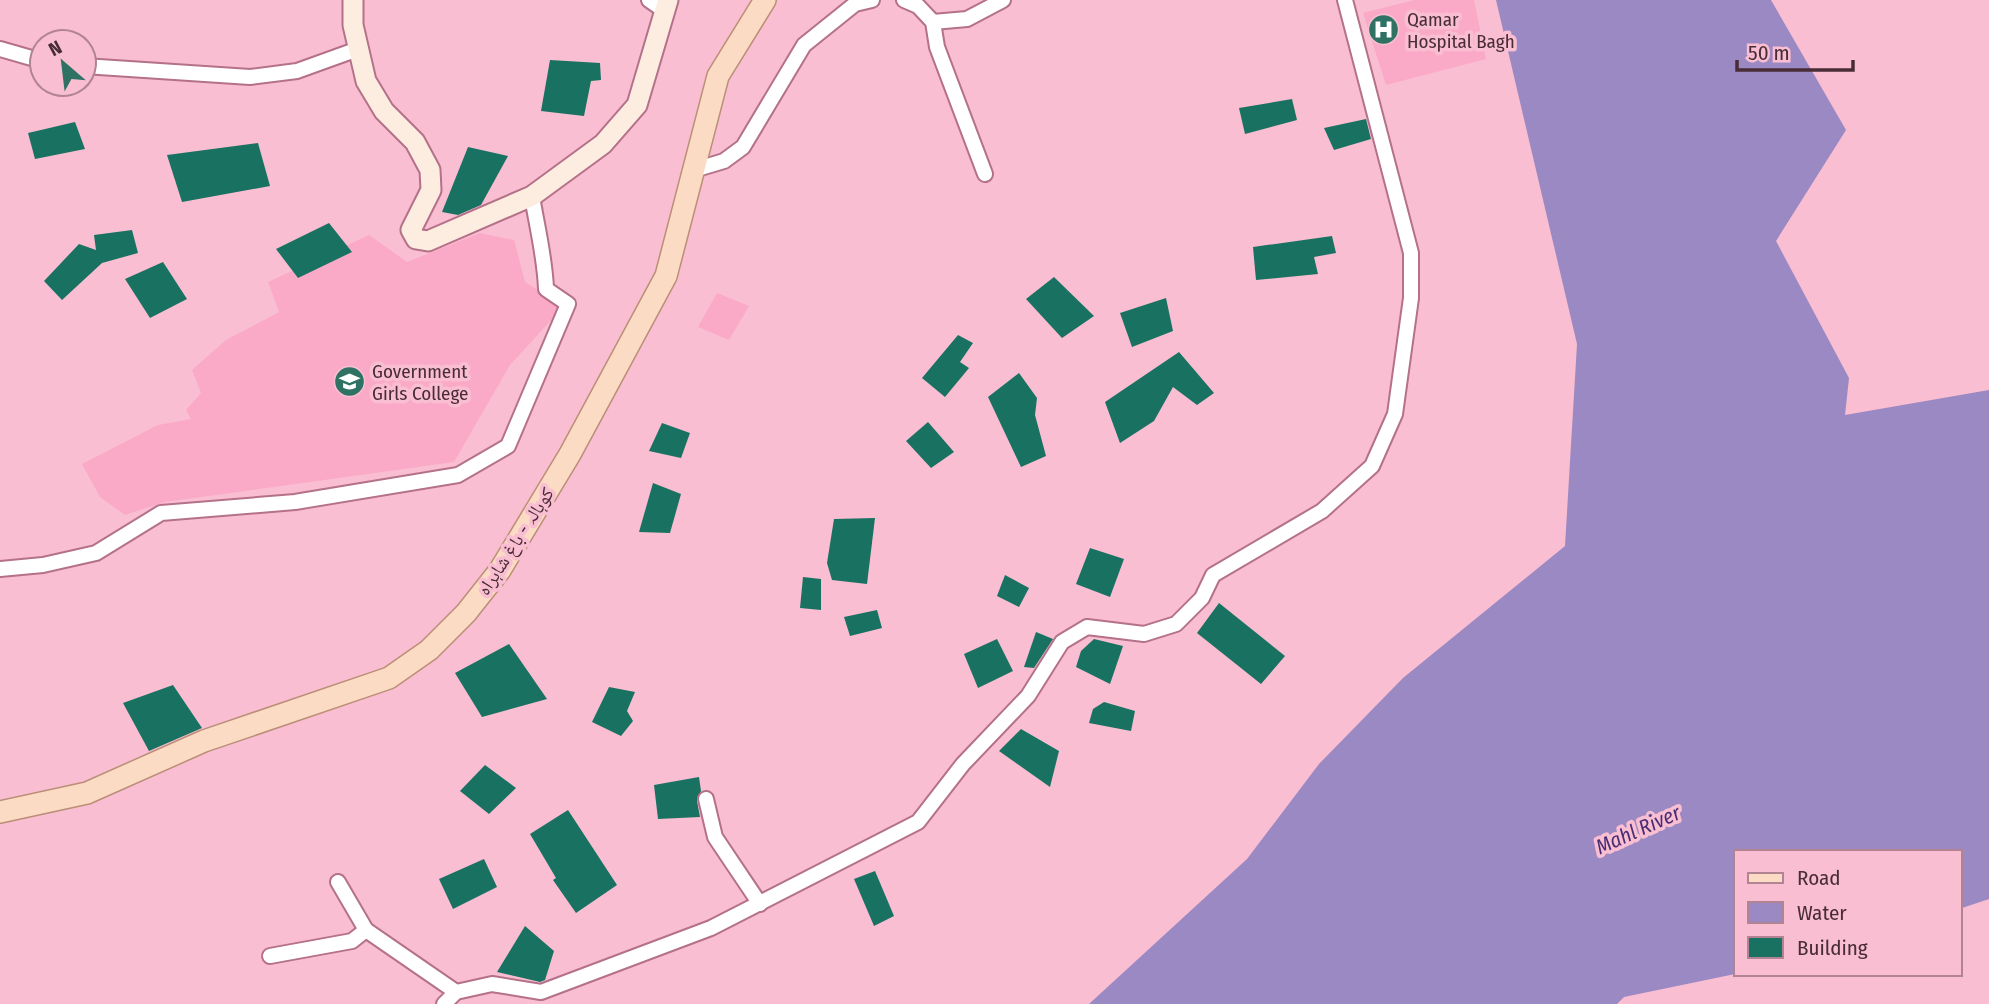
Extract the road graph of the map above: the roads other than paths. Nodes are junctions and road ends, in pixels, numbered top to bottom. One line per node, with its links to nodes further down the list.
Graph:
1 (353, 0): 10 (main road)
2 (765, 0): 13 (main road, کوہالہ - باغ شاہراہ)
3 (872, 0): 13 (street)
4 (904, 0): 8 (street)
5 (1003, 0): 8 (street)
6 (1345, 0): 20 (street)
7 (661, 4): 15 (main road)
8 (933, 22): 14 (street)
9 (0, 49): 11 (street)
10 (358, 49): 12 (street); 15 (main road)
11 (28, 57)
12 (98, 67)
13 (694, 170): 18 (main road, کوہالہ - باغ شاہراہ)
14 (985, 174)
15 (532, 197): 16 (street)
16 (0, 569)
17 (706, 799): 20 (street)
18 (0, 813)
19 (338, 882): 21 (street)
20 (760, 904): 23 (street)
21 (366, 930): 22 (street); 23 (street)
22 (270, 956)
23 (456, 992): 24 (street)
24 (444, 1004)

